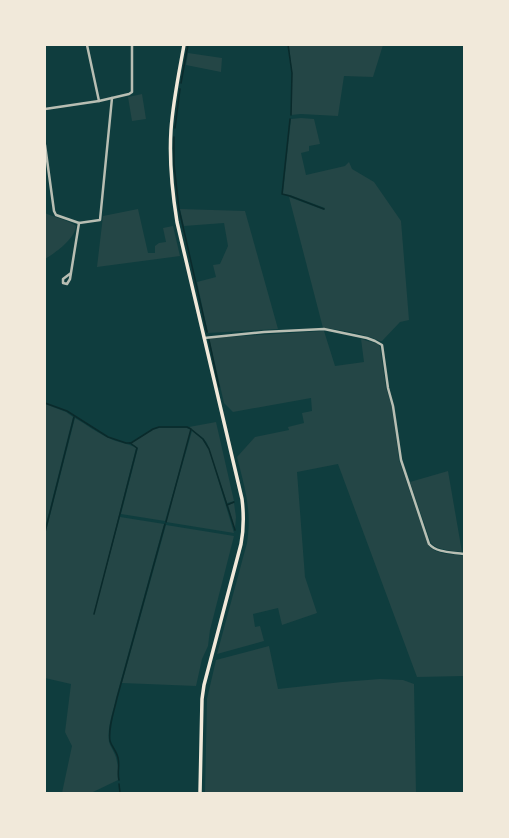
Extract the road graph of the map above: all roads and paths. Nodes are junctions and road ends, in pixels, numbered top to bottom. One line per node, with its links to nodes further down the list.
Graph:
1 (87, 45): 5 (street)
2 (132, 45): 4 (street)
3 (184, 45): 10 (main road)
4 (112, 98): 5 (street); 8 (street)
5 (99, 101): 6 (street)
6 (45, 109)
7 (45, 145): 8 (street)
8 (79, 223): 9 (street)
9 (71, 273): 9 (street)
10 (204, 338): 11 (street); 12 (main road)
11 (464, 554)
12 (200, 793)

